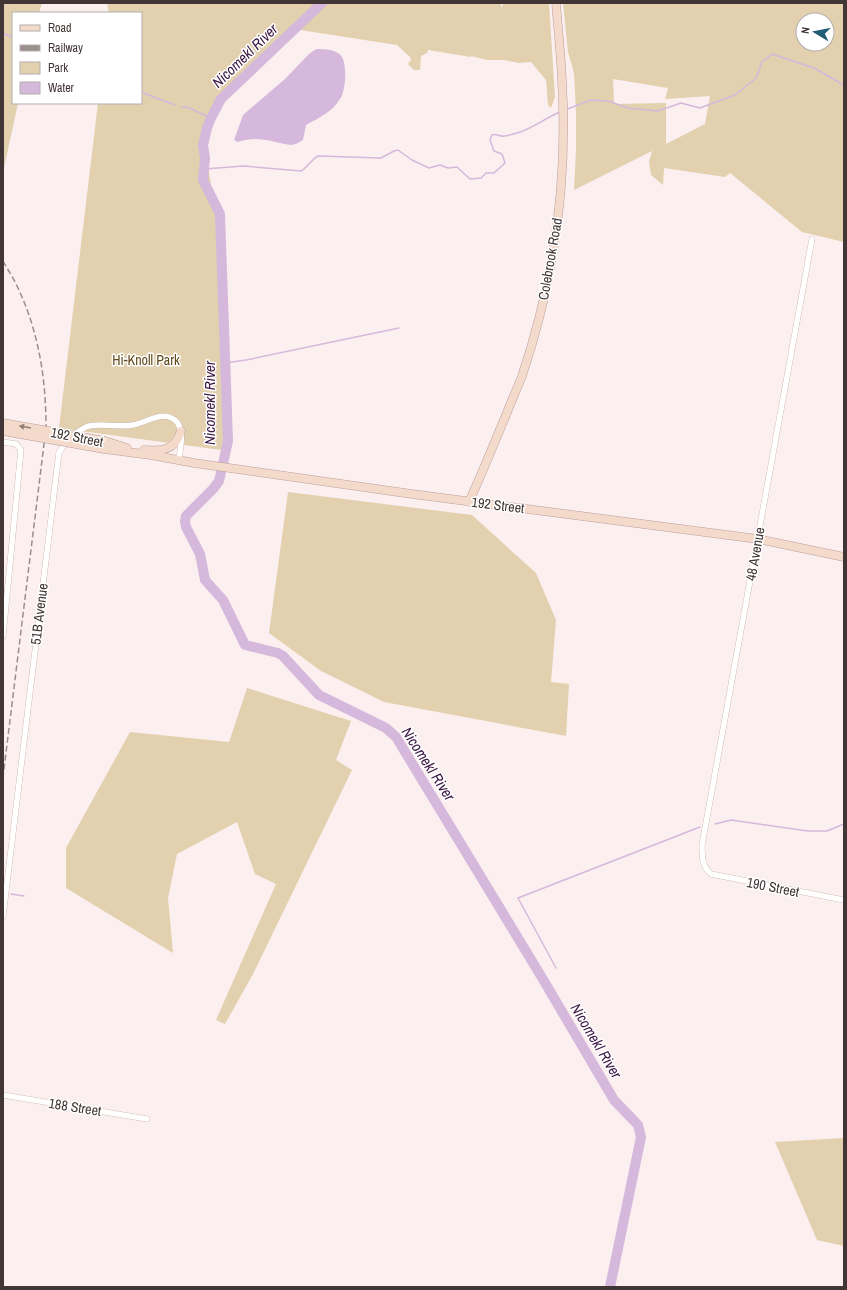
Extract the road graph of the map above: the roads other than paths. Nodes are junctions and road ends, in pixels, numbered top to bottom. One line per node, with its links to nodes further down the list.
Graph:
1 (556, 3): 11 (main road, Colebrook Road)
2 (812, 239): 12 (street, 48 Avenue)
3 (3, 423): 7 (main road, 192 Street, one-way to 3, bridge)
4 (3, 431): 7 (main road, 192 Street, bridge)
5 (181, 431): 8 (main road); 10 (street); 17 (street, 51B Avenue)
6 (3, 442): 14 (street)
7 (104, 445): 8 (main road, 192 Street); 9 (main road, 192 Street)
8 (123, 447): 9 (main road, 192 Street)
9 (151, 455): 10 (main road, 192 Street)
10 (178, 460): 11 (main road, 192 Street)
11 (469, 502): 12 (main road, 192 Street)
12 (758, 539): 13 (main road, 192 Street); 15 (street, 48 Avenue)
13 (844, 557)
14 (3, 636)
15 (704, 868): 16 (street, 190 Street)
16 (844, 900)
17 (3, 916)
18 (3, 1095): 19 (street, 188 Street)
19 (147, 1118)

